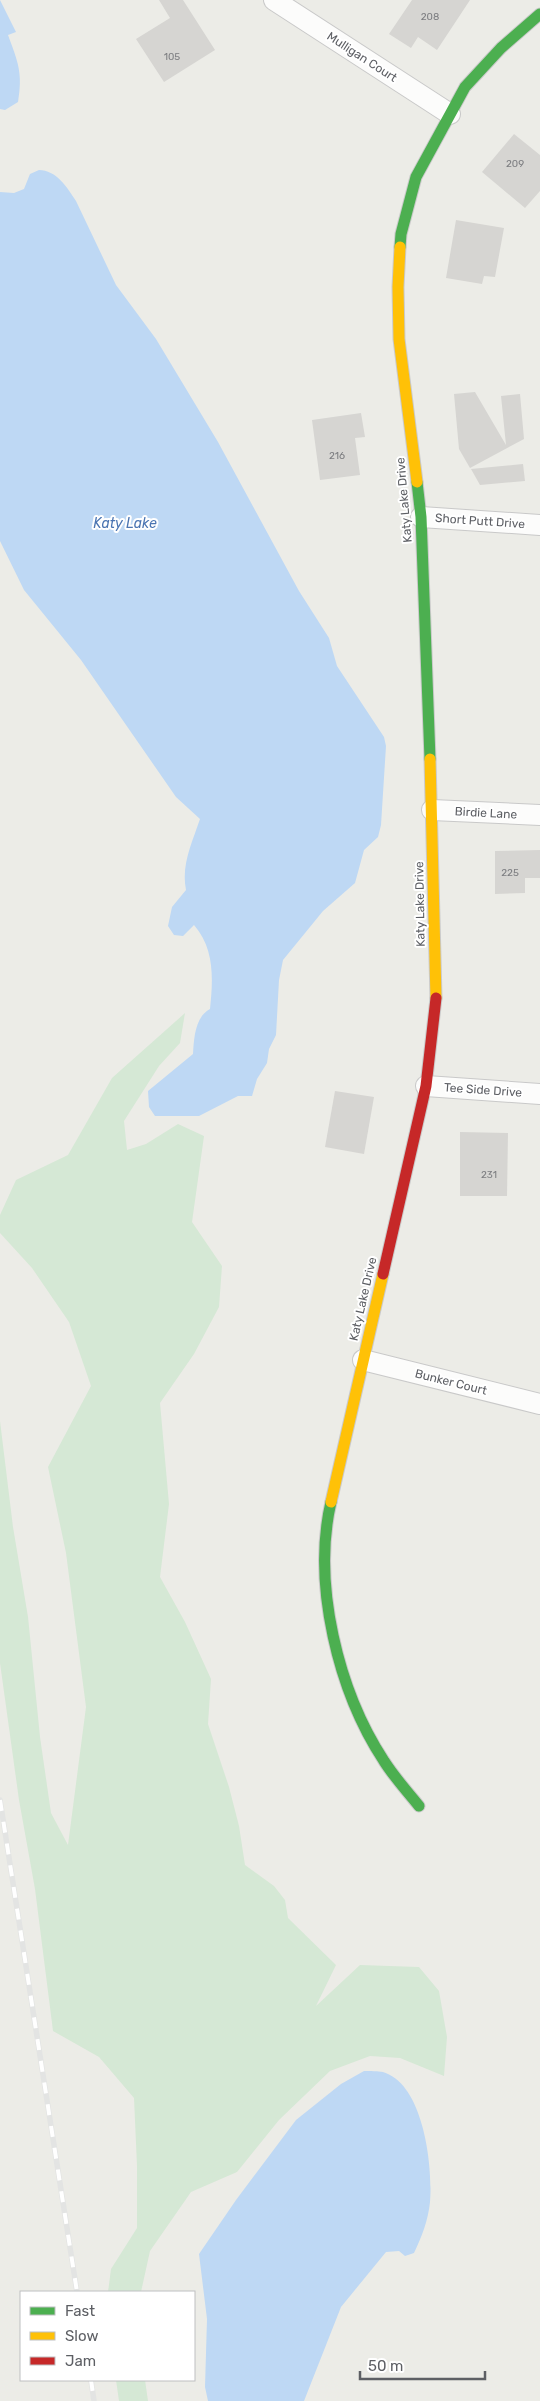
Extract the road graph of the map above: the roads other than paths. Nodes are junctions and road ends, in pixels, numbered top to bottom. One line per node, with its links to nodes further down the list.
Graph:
1 (274, 0): 3 (street, Mulligan Court)
2 (540, 14): 3 (street, Katy Lake Drive)
3 (450, 114): 4 (street, Katy Lake Drive)
4 (421, 517): 5 (street, Short Putt Drive); 6 (street, Katy Lake Drive)
5 (540, 525)
6 (432, 810): 7 (street, Birdie Lane); 8 (street, Katy Lake Drive)
7 (540, 815)
8 (426, 1086): 9 (street, Tee Side Drive); 10 (street, Katy Lake Drive)
9 (540, 1094)
10 (363, 1360): 11 (street, Bunker Court); 12 (street, Katy Lake Drive)
11 (540, 1404)
12 (419, 1806)

